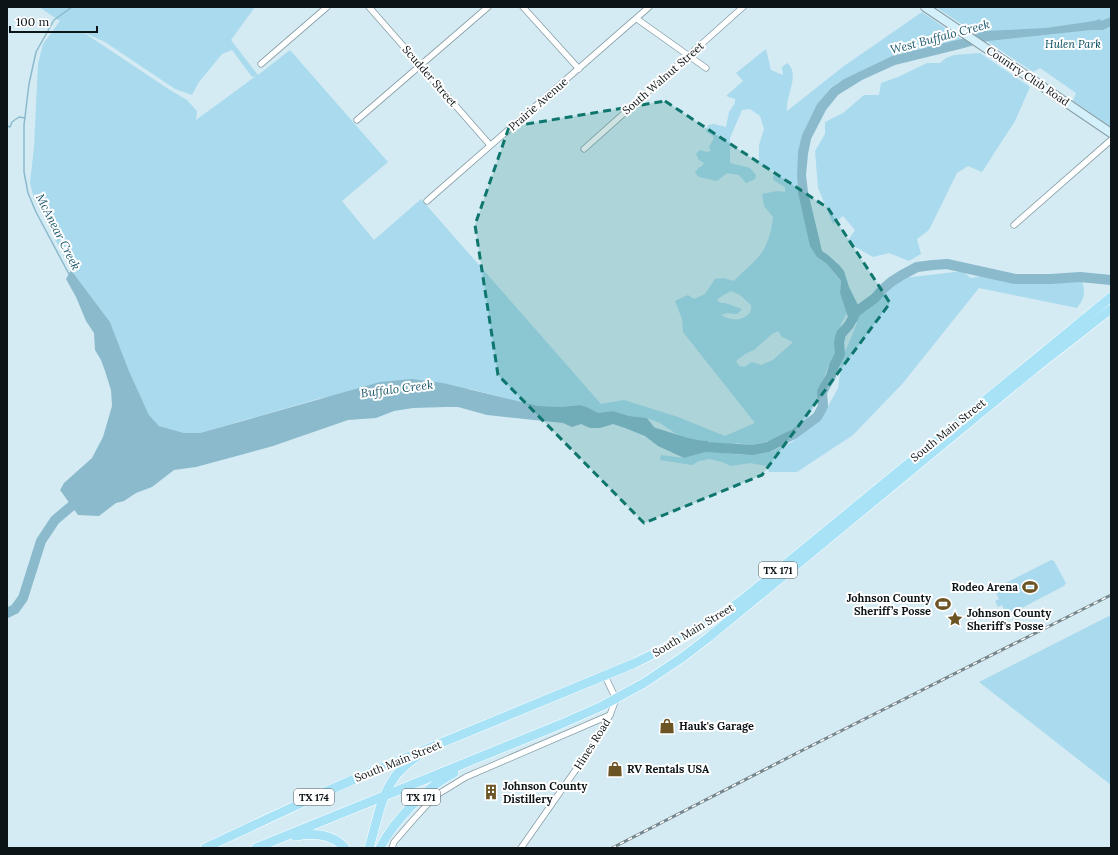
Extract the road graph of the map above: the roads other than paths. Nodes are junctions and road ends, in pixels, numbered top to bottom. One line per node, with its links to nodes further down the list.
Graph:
1 (327, 7): 10 (street)
2 (369, 7): 11 (street, Scudder Street)
3 (488, 7): 11 (street)
4 (523, 7): 12 (street)
5 (649, 7): 8 (street, Prairie Avenue)
6 (743, 7): 9 (street, South Walnut Street)
7 (925, 7): 15 (main road, Country Club Road)
8 (636, 18): 9 (street); 12 (street, Prairie Avenue)
9 (688, 56): 13 (street); 18 (street, South Walnut Street)
10 (261, 64)
11 (420, 66): 14 (street); 17 (street, Scudder Street)
12 (579, 68): 17 (street, Prairie Avenue)
13 (706, 68)
14 (357, 120)
15 (1111, 132)
16 (1111, 140): 20 (street)
17 (490, 145): 19 (street, Prairie Avenue)
18 (584, 149)
19 (427, 201)
20 (1014, 225)
21 (1111, 296): 23 (main road, South Main Street / TX 171)
22 (1111, 309): 23 (main road, South Main Street / TX 171)
23 (1090, 320): 24 (main road, South Main Street / TX 171)
24 (826, 535): 25 (main road, South Main Street / TX 171); 26 (main road, South Main Street / TX 171)
25 (605, 676): 26 (street); 28 (main road, South Main Street / TX 171)
26 (616, 699): 27 (street, Hines Road); 29 (main road, South Main Street / TX 171)
27 (610, 715): 37 (street); 38 (street, Hines Road)
28 (424, 750): 30 (main road, TX 171); 32 (main road, South Main Street / TX 174)
29 (474, 760): 30 (main road, South Main Street / TX 174); 36 (main road, TX 171)
30 (384, 796): 31 (main road, South Main Street / TX 174); 35 (main road, TX 171)
31 (282, 838): 33 (main road, South Main Street / TX 174); 34 (main road)
32 (205, 848)
33 (256, 848)
34 (345, 848)
35 (369, 848)
36 (380, 848)
37 (392, 848)
38 (521, 848)

